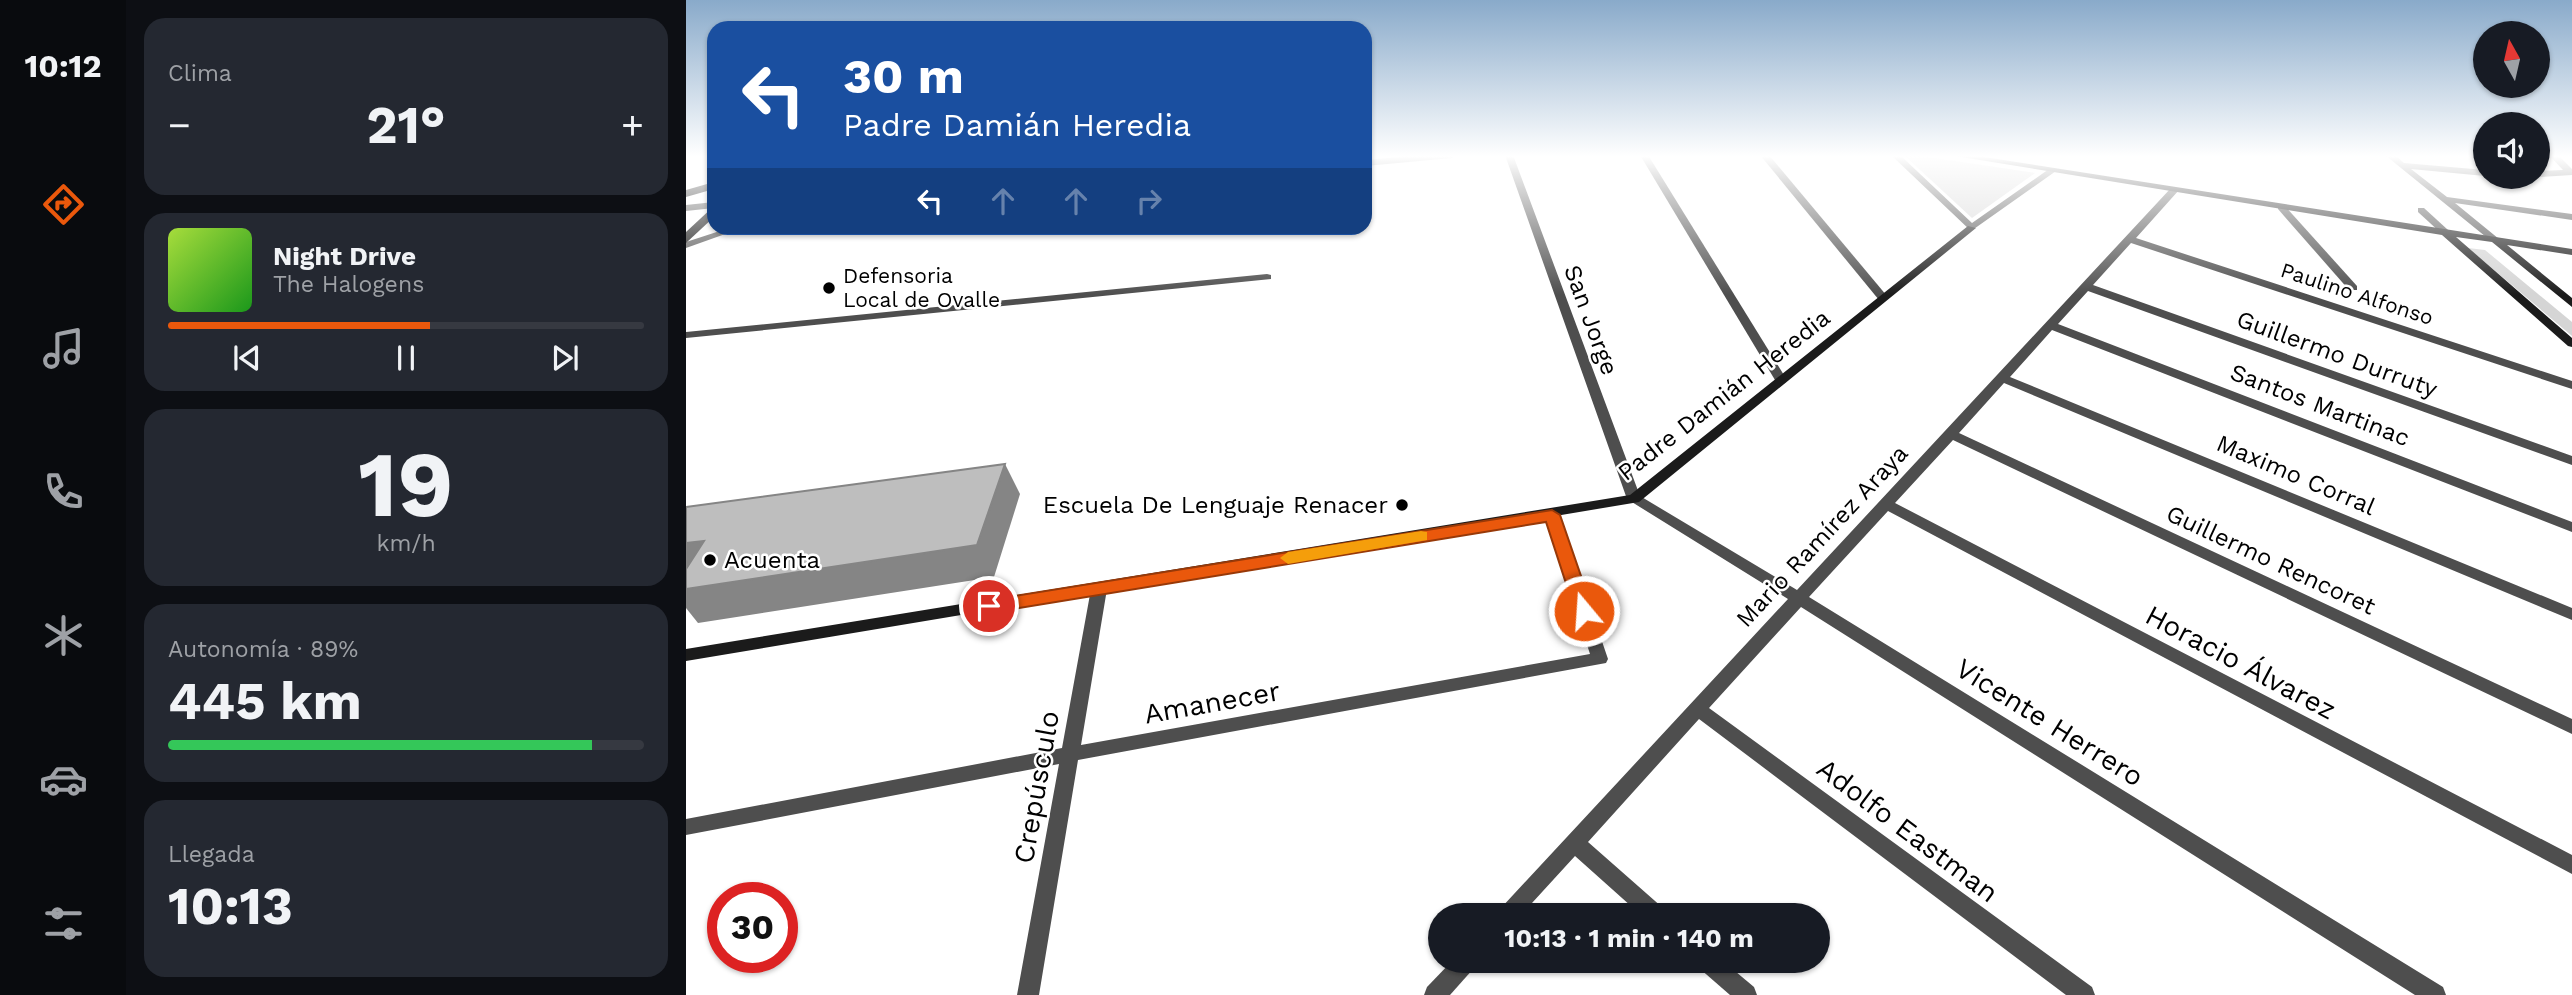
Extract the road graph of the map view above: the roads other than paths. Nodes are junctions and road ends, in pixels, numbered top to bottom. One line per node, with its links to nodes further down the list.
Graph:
1 (1526, 201): 37 (street, San Jorge)
2 (1672, 201): 33 (street)
3 (1803, 201): 27 (street)
4 (1943, 201): 16 (street)
5 (2009, 201): 16 (street, Padre Damián Heredia)
6 (2164, 201): 20 (street, Mario Ramírez Araya)
7 (2246, 201): 11 (street)
8 (2446, 201): 21 (street)
9 (2460, 201): 15 (street)
10 (707, 206): 12 (street)
11 (2281, 207): 18 (street); 26 (street)
12 (686, 208)
13 (2421, 210): 18 (street)
14 (707, 216): 17 (main road)
15 (2570, 217)
16 (1971, 228): 27 (street, Padre Damián Heredia)
17 (688, 232)
18 (2445, 232): 21 (street); 31 (street)
19 (716, 235): 22 (street)
20 (2129, 239): 25 (street, Mario Ramírez Araya); 34 (street, Paulino Alfonso)
21 (2494, 239): 23 (street); 28 (street)
22 (686, 245)
23 (2572, 252)
24 (1267, 277): 30 (street)
25 (2088, 287): 29 (street, Mario Ramírez Araya); 36 (street, Guillermo Durruty)
26 (2353, 288)
27 (1883, 298): 33 (street, Padre Damián Heredia)
28 (2572, 304)
29 (2051, 324): 32 (street, Mario Ramírez Araya); 40 (street, Santos Martinac)
30 (686, 335)
31 (2572, 344)
32 (2002, 378): 35 (street, Mario Ramírez Araya); 43 (street, Maximo Corral)
33 (1781, 380): 37 (street, Padre Damián Heredia)
34 (2572, 385)
35 (1951, 434): 38 (street, Mario Ramírez Araya); 46 (street, Guillermo Rencoret)
36 (2572, 461)
37 (1634, 499): 39 (street, Padre Damián Heredia); 42 (street, Vicente Herrero)
38 (1886, 504): 42 (street, Mario Ramírez Araya); 50 (street, Horacio Álvarez)
39 (1552, 515): 41 (street, Padre Damián Heredia); 47 (street, Amanecer)
40 (2572, 527)
41 (1099, 589): 44 (street, Padre Damián Heredia); 47 (street, Crepúsculo)
42 (1800, 599): 45 (street, Mario Ramírez Araya); 59 (street, Vicente Herrero)
43 (2572, 614)
44 (686, 655)
45 (1698, 709): 49 (street, Mario Ramírez Araya); 58 (street, Adolfo Eastman)
46 (2572, 727)
47 (1070, 754): 48 (street, Amanecer); 55 (street, Crepúsculo)
48 (686, 827)
49 (1575, 843): 51 (street, Mario Ramírez Araya); 52 (street)
50 (2572, 865)
51 (1519, 903)
52 (1642, 903)
53 (1455, 973): 56 (street)
54 (1721, 973): 57 (street)
55 (1025, 994)
56 (1435, 995)
57 (1746, 995)
58 (2084, 995)
59 (2435, 995)

